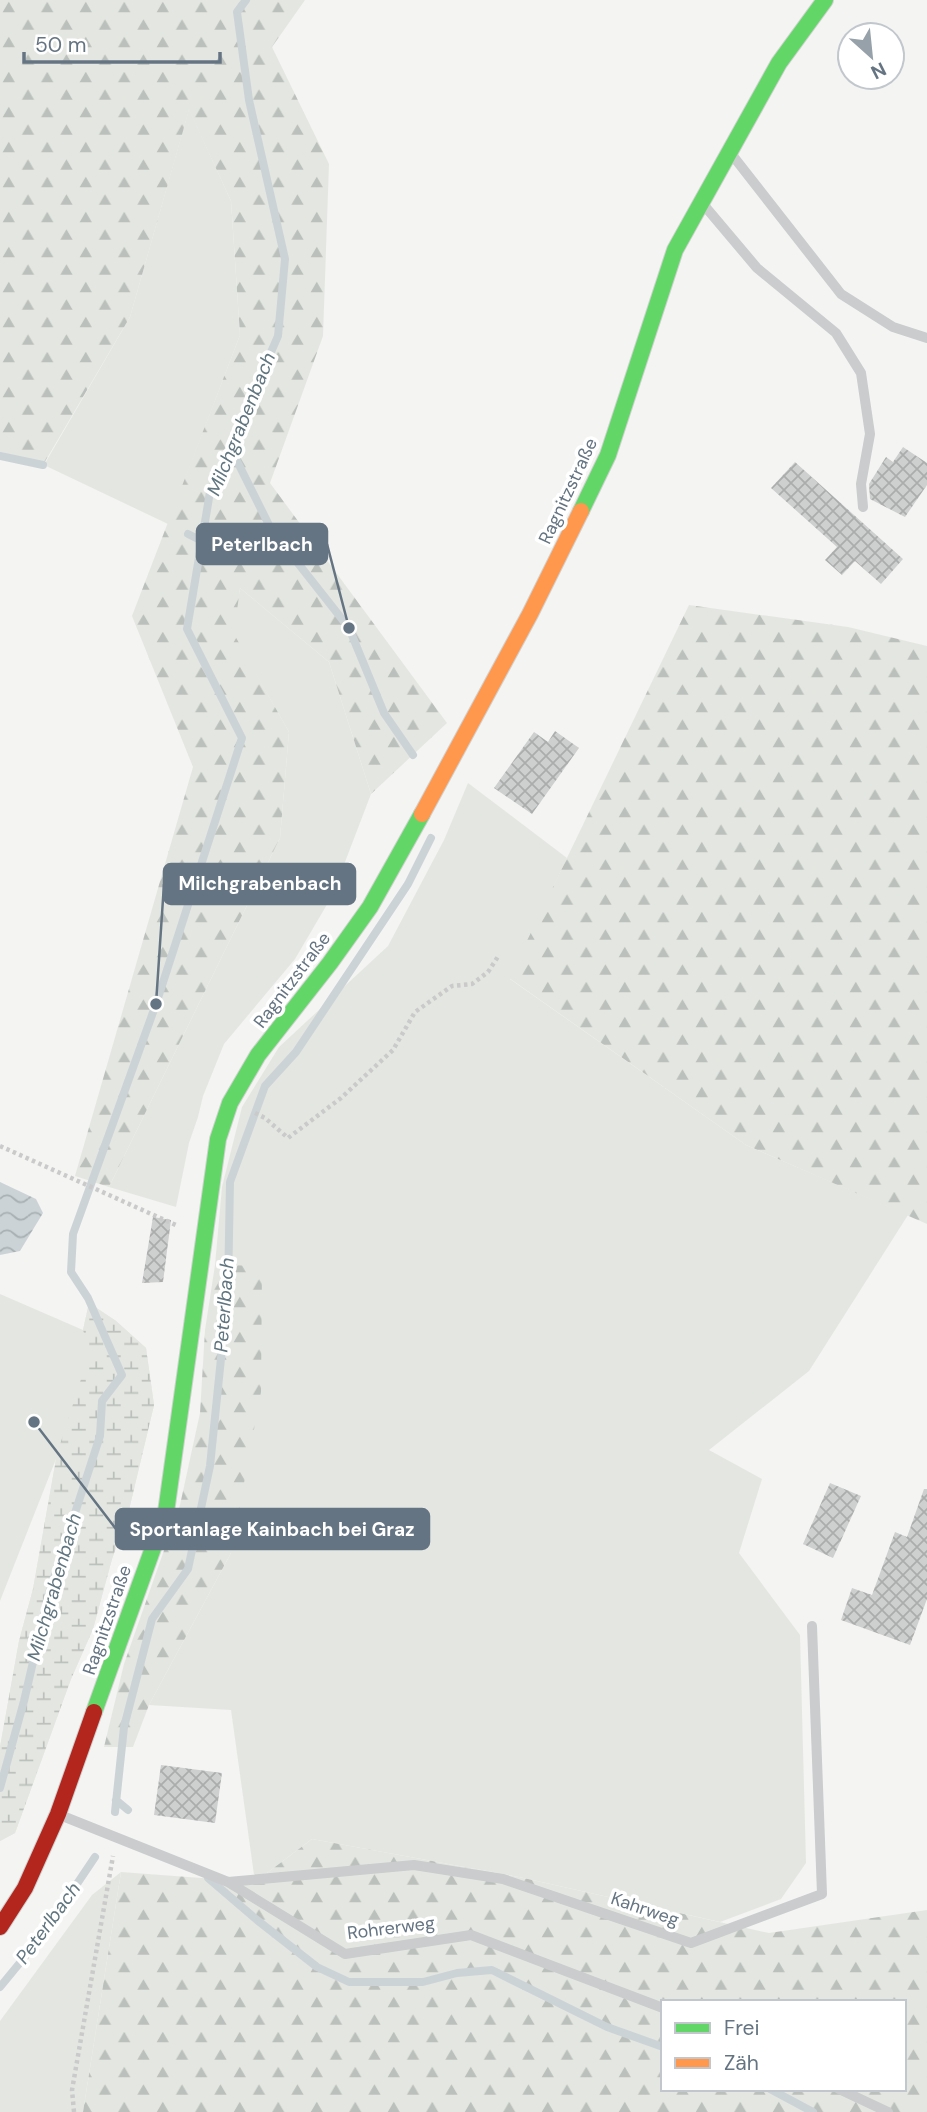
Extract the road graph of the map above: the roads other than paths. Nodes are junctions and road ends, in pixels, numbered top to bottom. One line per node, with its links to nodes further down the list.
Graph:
1 (825, 0): 2 (main road, Ragnitzstraße)
2 (730, 151): 3 (main road, Ragnitzstraße); 4 (lane)
3 (702, 202): 5 (lane); 7 (main road, Ragnitzstraße)
4 (927, 338)
5 (863, 507)
6 (812, 1626): 8 (lane, Kahrweg)
7 (58, 1814): 8 (lane, Rohrerweg); 9 (main road, Ragnitzstraße)
8 (228, 1882): 10 (lane, Rohrerweg)
9 (0, 1927)
10 (661, 2007)
11 (843, 2091): 12 (lane)
12 (888, 2112)

